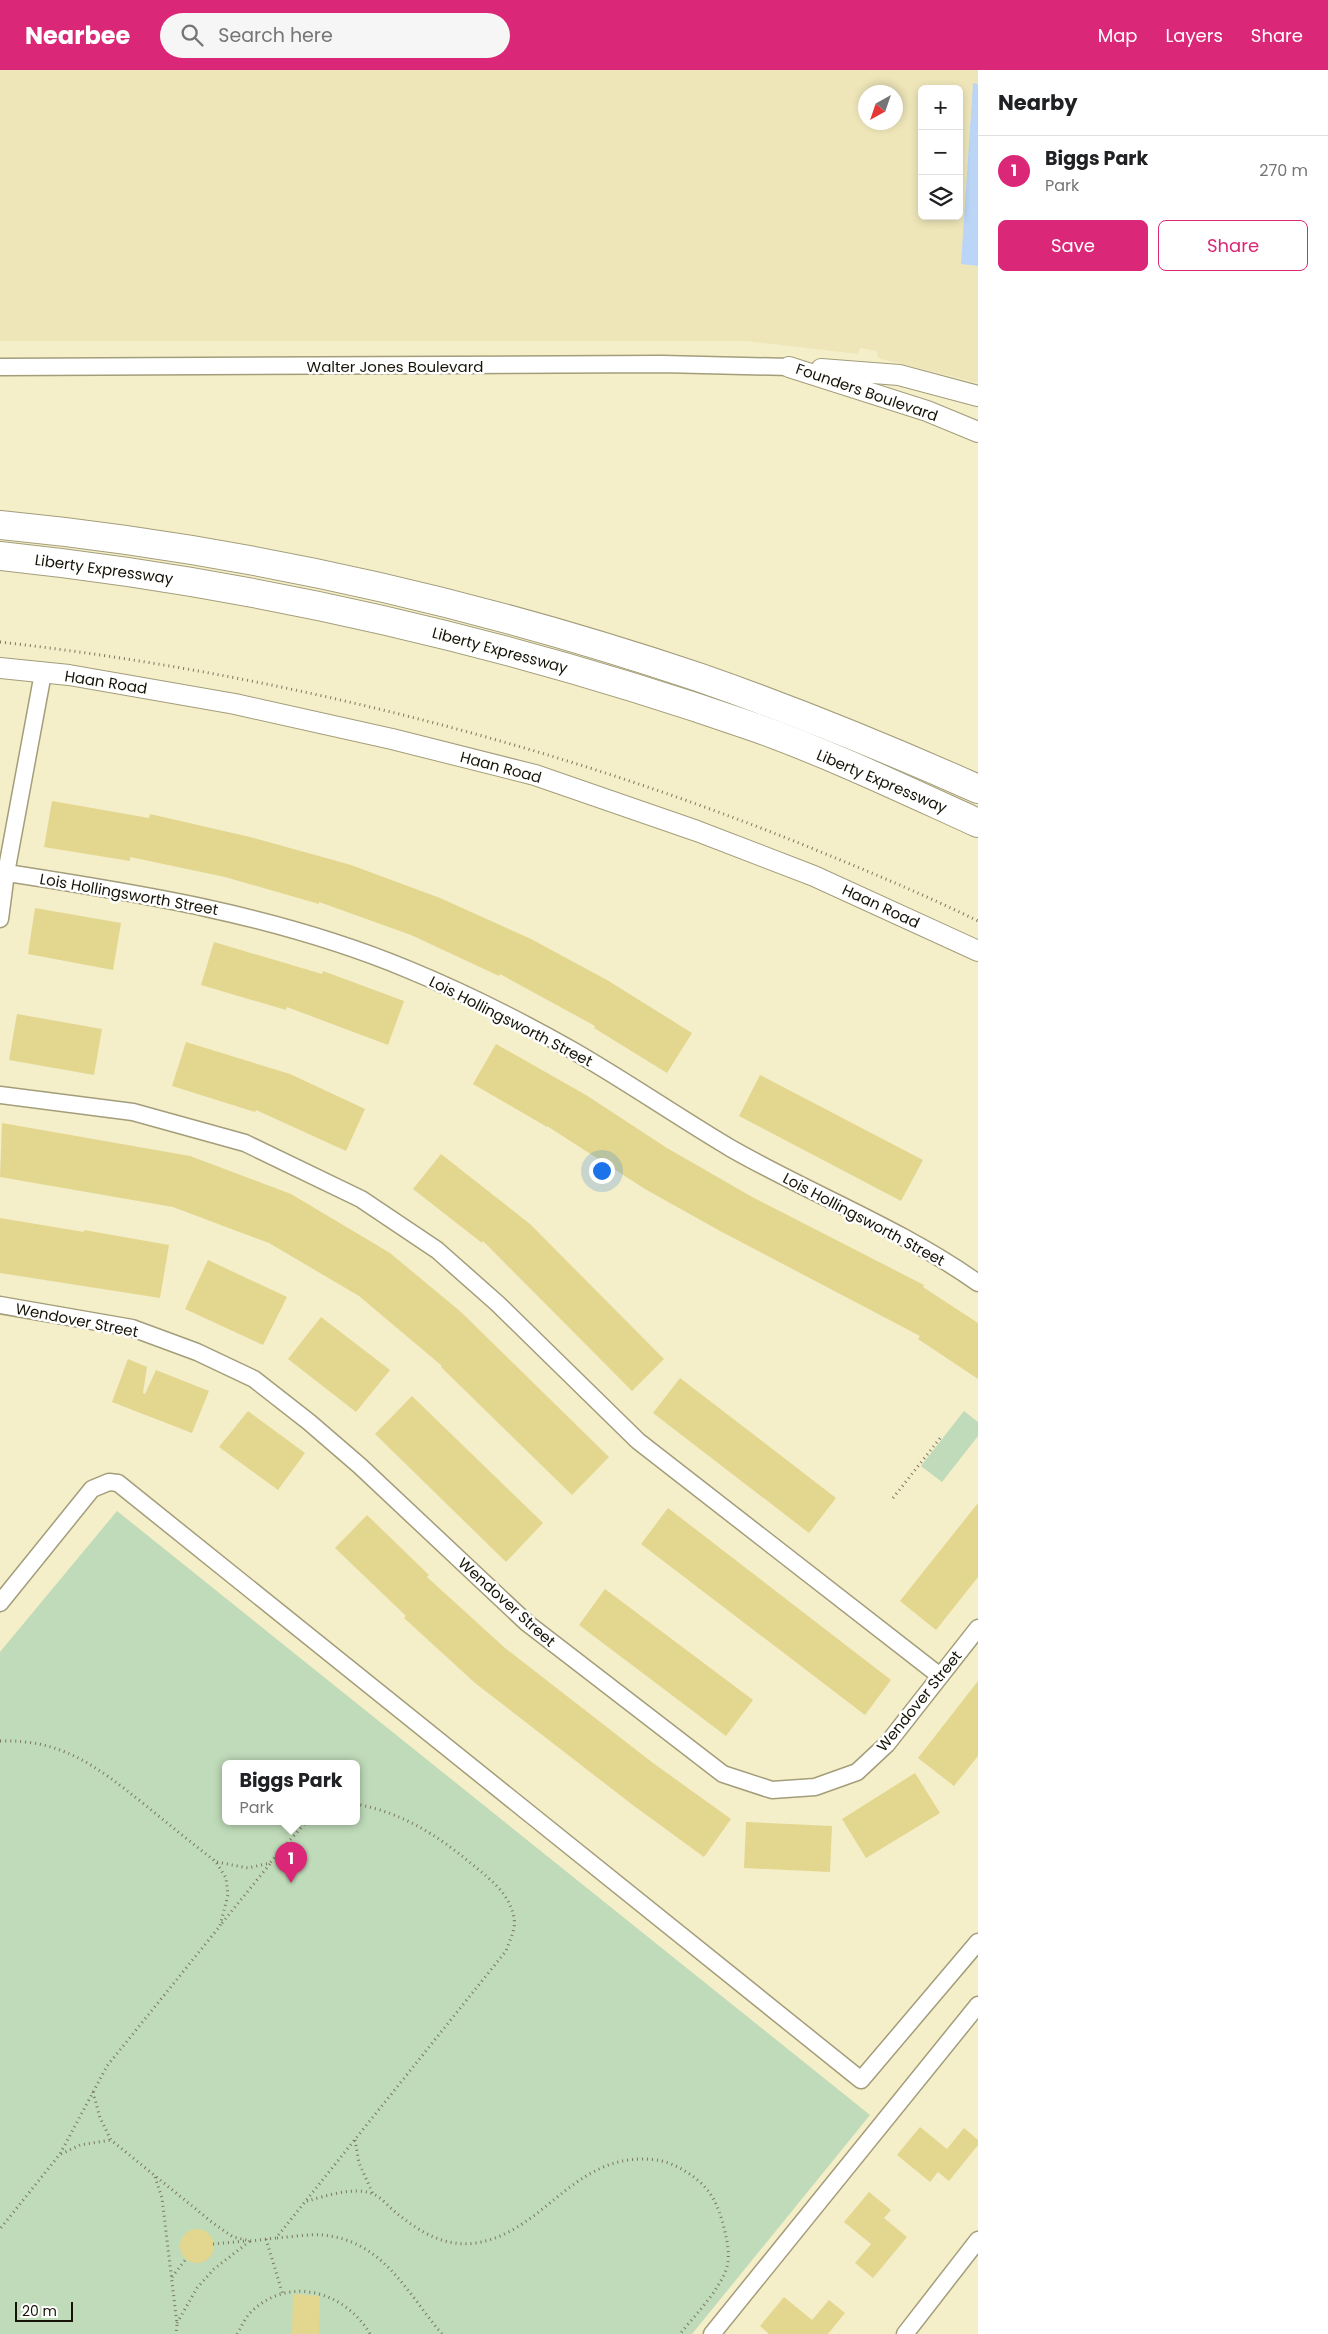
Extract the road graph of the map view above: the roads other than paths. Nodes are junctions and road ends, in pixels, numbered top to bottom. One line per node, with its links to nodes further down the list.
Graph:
1 (790, 366): 2 (street, Walter Jones Boulevard); 3 (street, Founders Boulevard); 4 (street, Founders Boulevard)
2 (0, 367)
3 (978, 396)
4 (978, 432)
5 (0, 525): 9 (highway, Liberty Expressway)
6 (0, 556): 10 (highway, Liberty Expressway)
7 (0, 668): 8 (street, Haan Road)
8 (43, 673): 11 (street); 13 (street, Haan Road)
9 (978, 789)
10 (978, 823)
11 (3, 872): 12 (street); 15 (street, Lois Hollingsworth Street)
12 (0, 919)
13 (978, 951)
14 (0, 1095): 19 (street)
15 (978, 1283)
16 (0, 1305): 19 (street, Wendover Street)
17 (0, 1604): 20 (street)
18 (978, 1628): 19 (street, Wendover Street)
19 (940, 1676)
20 (978, 1942)
21 (978, 2004): 24 (street)
22 (978, 2240): 23 (street)
23 (907, 2333)
24 (712, 2334)

